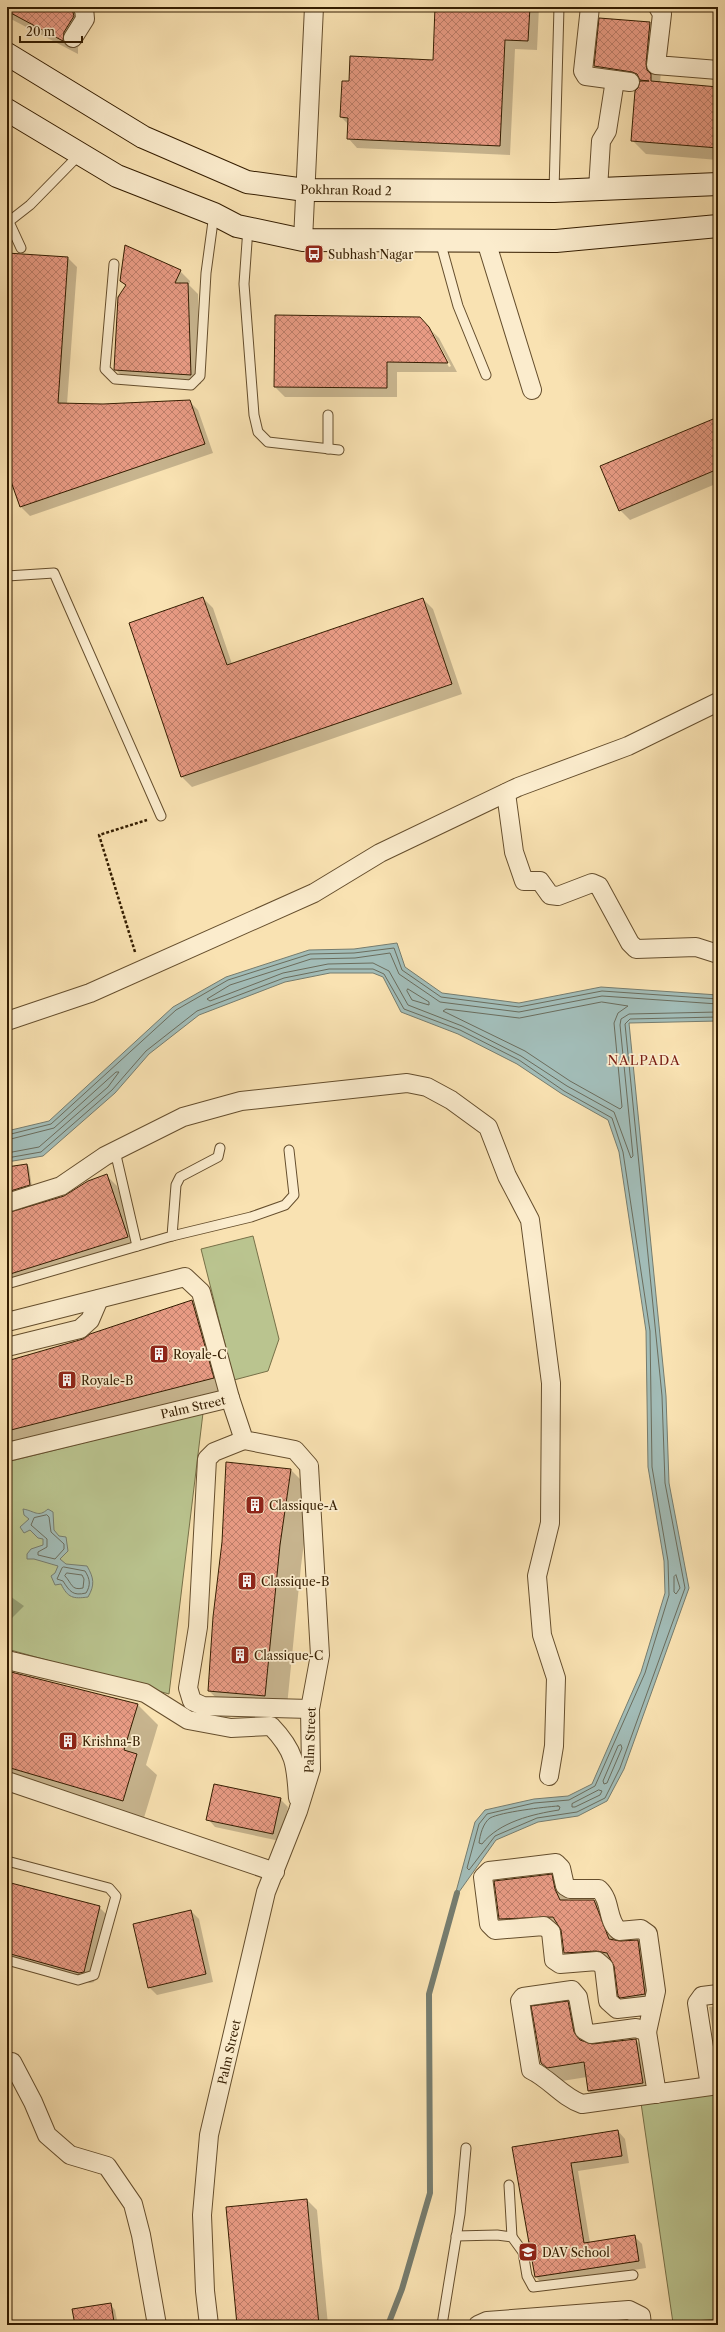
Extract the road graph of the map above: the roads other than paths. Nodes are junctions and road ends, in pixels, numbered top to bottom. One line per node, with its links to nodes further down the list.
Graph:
1 (82, 7): 6 (street)
2 (314, 7): 13 (street)
3 (559, 7): 14 (lane)
4 (590, 7): 12 (street)
5 (658, 7): 8 (street)
6 (73, 38)
7 (7, 54): 13 (main road, Pokhran Road 2)
8 (718, 70)
9 (7, 110): 10 (main road)
10 (80, 154): 15 (main road); 16 (lane)
11 (718, 184): 12 (main road, Pokhran Road 2)
12 (598, 189): 14 (main road, Pokhran Road 2)
13 (305, 190): 14 (main road, Pokhran Road 2); 19 (street)
14 (554, 191)
15 (214, 214): 18 (main road); 23 (lane)
16 (8, 222): 22 (lane)
17 (718, 226): 21 (main road)
18 (248, 228): 19 (main road); 27 (lane)
19 (303, 240): 20 (main road)
20 (440, 241): 21 (main road); 24 (lane)
21 (486, 241): 25 (street)
22 (22, 248)
23 (114, 264)
24 (486, 376)
25 (532, 390)
26 (328, 415): 27 (lane)
27 (328, 449): 28 (lane)
28 (339, 450)
29 (7, 576): 32 (lane)
30 (718, 702): 31 (street)
31 (506, 793): 33 (street); 34 (street)
32 (161, 816)
33 (718, 954)
34 (7, 1020)
35 (220, 1148): 39 (lane)
36 (289, 1150): 39 (lane)
37 (115, 1151): 38 (street); 40 (lane); 50 (street)
38 (7, 1203)
39 (172, 1236): 40 (lane)
40 (137, 1246): 41 (lane)
41 (7, 1284)
42 (99, 1299): 43 (street); 44 (street); 45 (street)
43 (7, 1322)
44 (7, 1347)
45 (230, 1398): 46 (street, Palm Street); 47 (street, Palm Street)
46 (244, 1440): 49 (street, Palm Street); 49 (street)
47 (7, 1452)
48 (7, 1660): 52 (street)
49 (310, 1709): 52 (street, Palm Street)
50 (549, 1776)
51 (7, 1781): 54 (street)
52 (298, 1811): 54 (street, Palm Street)
53 (7, 1861): 55 (lane)
54 (275, 1872): 70 (street, Palm Street)
55 (7, 1960)
56 (718, 1994): 60 (street)
57 (653, 2005): 57 (street); 58 (street)
58 (647, 2032): 61 (street); 61 (street)
59 (12, 2062): 69 (street)
60 (714, 2085): 61 (street)
61 (657, 2094)
62 (466, 2148): 64 (lane)
63 (509, 2185): 65 (lane)
64 (456, 2236): 65 (lane); 71 (lane)
65 (512, 2237): 66 (lane)
66 (633, 2275)
67 (563, 2320): 68 (street); 73 (street)
68 (526, 2322): 72 (street)
69 (157, 2325)
70 (209, 2325)
71 (442, 2325)
72 (478, 2325)
73 (642, 2325)

